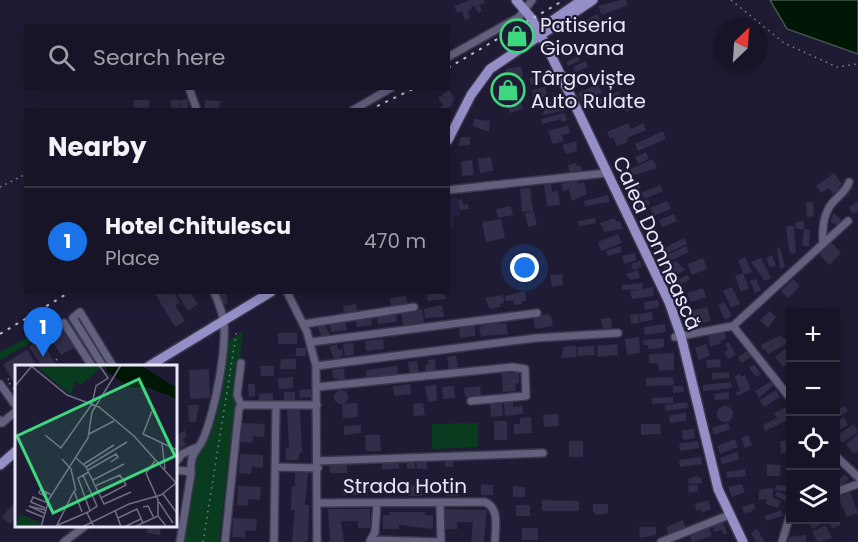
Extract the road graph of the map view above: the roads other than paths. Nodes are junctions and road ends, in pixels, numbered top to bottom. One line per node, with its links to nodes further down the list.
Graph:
1 (516, 0): 5 (main road)
2 (532, 0): 5 (street)
3 (582, 0): 6 (main road)
4 (593, 0): 6 (main road)
5 (526, 10): 6 (main road); 7 (street)
6 (540, 33): 12 (main road); 13 (main road, Calea Domnească); 13 (main road, Calea Domnească)
7 (450, 56)
8 (190, 90): 10 (street)
9 (388, 90): 11 (street)
10 (196, 108)
11 (356, 108)
12 (450, 136)
13 (604, 174): 15 (street); 28 (main road, Calea Domnească)
14 (849, 182): 17 (street)
15 (450, 190)
16 (848, 221): 17 (street)
17 (823, 243): 26 (street)
18 (215, 294): 23 (street)
19 (268, 294): 23 (main road)
20 (288, 294): 25 (street)
21 (414, 307): 25 (street)
22 (537, 313): 29 (street)
23 (224, 321): 34 (main road); 46 (street)
24 (64, 323): 31 (street)
25 (304, 324): 29 (street)
26 (733, 326): 28 (street); 38 (street)
27 (618, 333): 35 (street)
28 (678, 337): 61 (main road, Calea Domnească)
29 (311, 342): 35 (street)
30 (241, 363): 41 (street)
31 (91, 365)
32 (102, 365): 33 (street)
33 (112, 365)
34 (151, 365)
35 (316, 366): 37 (street)
36 (0, 384): 40 (street)
37 (317, 387): 39 (street); 43 (street)
38 (786, 393)
39 (471, 401)
40 (15, 404)
41 (241, 405): 42 (street); 67 (street)
42 (276, 405): 43 (street); 53 (street)
43 (318, 405): 50 (street)
44 (15, 412): 45 (street)
45 (0, 420)
46 (195, 448): 52 (street); 54 (street)
47 (15, 452): 51 (main road)
48 (543, 453): 50 (street)
49 (840, 460): 55 (street)
50 (318, 464): 53 (street); 58 (street)
51 (0, 465)
52 (177, 467): 54 (street)
53 (275, 467): 68 (street)
54 (191, 474): 66 (street)
55 (858, 477)
56 (858, 484): 57 (street)
57 (840, 491)
58 (317, 502): 59 (street, Strada Hotin); 69 (street)
59 (377, 503): 60 (street, Strada Hotin); 64 (street)
60 (440, 503): 70 (street); 71 (street, Strada Hotin)
61 (727, 516): 72 (street); 73 (main road, Calea Domnească); 74 (main road, Calea Domnească)
62 (787, 524): 75 (street)
63 (83, 527): 65 (street)
64 (370, 541): 70 (street)
65 (64, 542)
66 (180, 542)
67 (225, 542)
68 (274, 542)
69 (317, 542)
70 (441, 542)
71 (495, 542)
72 (661, 542)
73 (738, 542)
74 (743, 542)
75 (782, 542)

